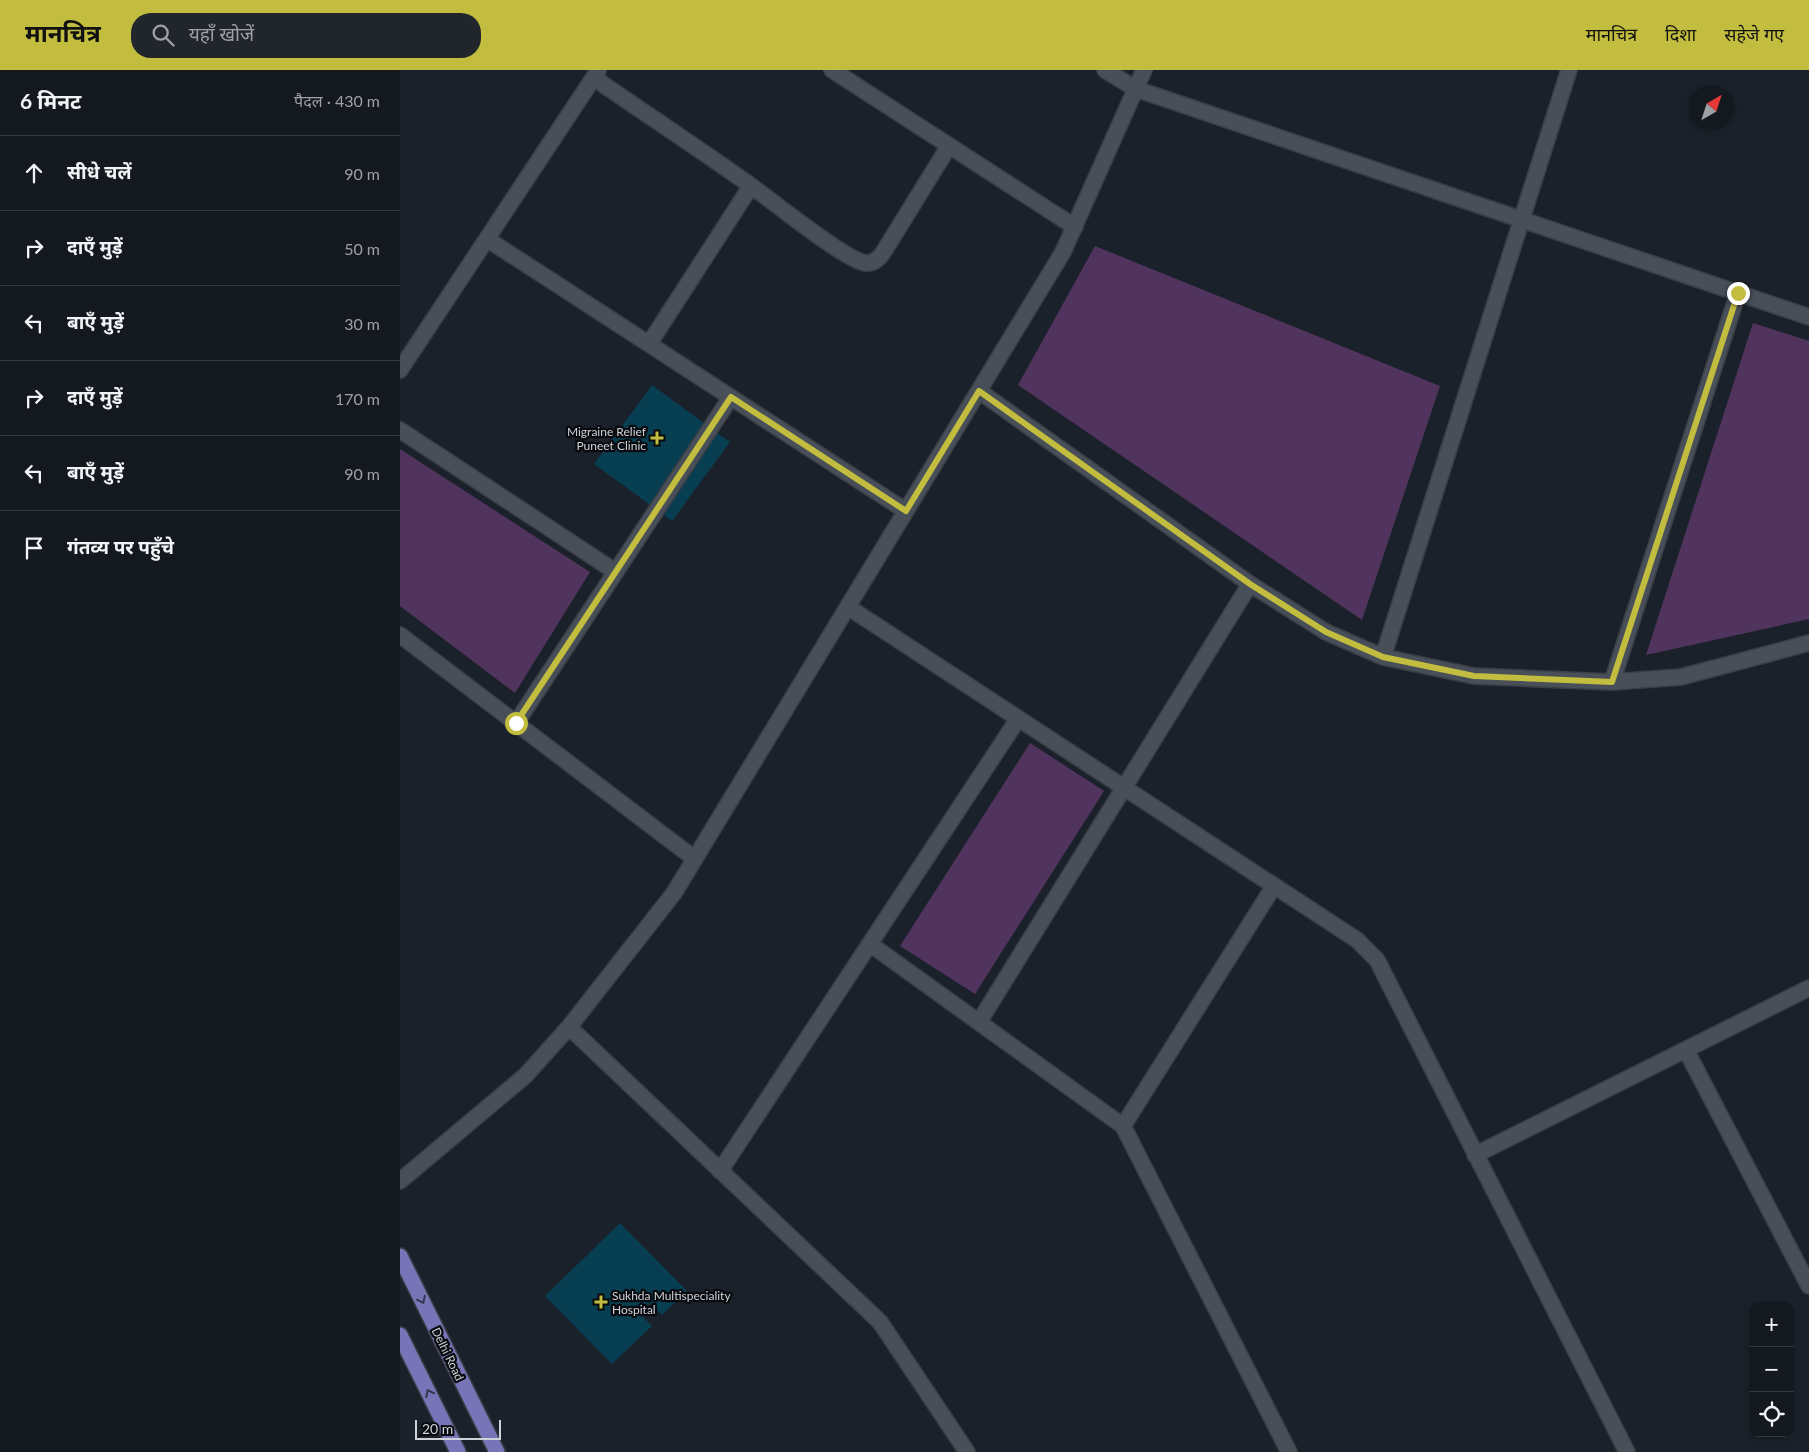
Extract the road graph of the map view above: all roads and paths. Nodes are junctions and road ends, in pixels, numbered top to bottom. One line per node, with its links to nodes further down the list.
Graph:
1 (832, 70): 7 (street)
2 (1105, 70): 6 (street)
3 (1144, 70): 6 (street)
4 (1569, 70): 9 (street)
5 (596, 74): 8 (street); 11 (street)
6 (1136, 89): 9 (street); 10 (street)
7 (949, 146): 8 (street); 10 (street)
8 (750, 186): 14 (street)
9 (1521, 219): 12 (street); 25 (street)
10 (1074, 227): 16 (street)
11 (487, 239): 14 (street); 15 (street)
12 (1738, 293): 13 (street); 26 (street)
13 (1809, 317)
14 (650, 344): 17 (street)
15 (400, 370)
16 (979, 391): 19 (street); 21 (street)
17 (731, 397): 19 (street); 20 (street)
18 (400, 430): 20 (street)
19 (906, 511): 22 (street)
20 (616, 572): 28 (street)
21 (1250, 584): 25 (street); 29 (street)
22 (848, 607): 27 (street); 30 (street)
23 (400, 635): 28 (street)
24 (1809, 643): 26 (street)
25 (1383, 657): 26 (street)
26 (1612, 682)
27 (1018, 719): 29 (street); 32 (street)
28 (516, 723): 30 (street)
29 (1123, 786): 31 (street); 34 (street)
30 (695, 859): 35 (street)
31 (1274, 886): 37 (street); 38 (street)
32 (870, 944): 34 (street); 39 (street)
33 (1809, 988): 36 (street)
34 (979, 1022): 37 (street)
35 (569, 1027): 39 (street); 40 (street)
36 (1686, 1050): 38 (street); 42 (street)
37 (1123, 1126): 47 (street)
38 (1475, 1155): 48 (street)
39 (720, 1171): 46 (street)
40 (400, 1181)
41 (400, 1256): 45 (main road, Delhi Road, one-way to 45)
42 (1809, 1286)
43 (400, 1335): 44 (main road, one-way to 43)
44 (458, 1452)
45 (497, 1452)
46 (967, 1452)
47 (1289, 1452)
48 (1627, 1452)

